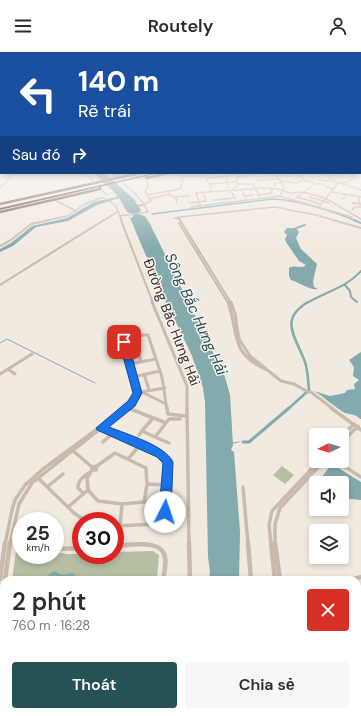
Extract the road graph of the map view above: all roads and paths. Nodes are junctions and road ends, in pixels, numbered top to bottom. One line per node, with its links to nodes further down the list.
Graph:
1 (90, 187): 65 (highway)
2 (91, 187): 65 (highway)
3 (92, 187): 46 (main road)
4 (101, 187): 30 (street)
5 (127, 187): 58 (street)
6 (148, 187): 31 (street)
7 (181, 187): 23 (street)
8 (211, 187): 24 (street)
9 (234, 187): 18 (street)
10 (284, 187): 22 (street)
11 (311, 187): 25 (street)
12 (326, 187): 20 (street)
13 (335, 187): 20 (street)
14 (255, 188): 15 (street); 17 (street); 35 (street)
15 (262, 188): 16 (street); 28 (street)
16 (271, 188): 22 (street); 28 (street)
17 (248, 189): 19 (street); 37 (street)
18 (231, 190): 19 (street); 21 (street); 43 (street)
19 (242, 190): 37 (street)
20 (332, 190): 29 (street); 45 (street)
21 (224, 191): 24 (street); 43 (street)
22 (283, 191): 25 (street); 38 (street)
23 (168, 192): 31 (street); 32 (street)
24 (210, 192): 26 (street)
25 (303, 192): 41 (street); 45 (street)
26 (203, 193): 33 (street); 53 (street)
27 (358, 193): 39 (street)
28 (265, 194): 35 (street)
29 (346, 194): 39 (street); 48 (street)
30 (107, 195)
31 (147, 195): 47 (street)
32 (169, 195): 40 (street); 47 (street)
33 (197, 195): 36 (street); 53 (street)
34 (212, 195): 49 (street)
35 (258, 195): 44 (street)
36 (190, 196): 40 (street); 53 (street)
37 (244, 196): 50 (street)
38 (280, 196): 44 (street); 51 (street)
39 (360, 196): 61 (street)
40 (174, 197): 56 (street)
41 (297, 197): 51 (street); 60 (street)
42 (310, 197): 52 (street)
43 (228, 198): 49 (street); 54 (street)
44 (260, 198): 50 (street)
45 (325, 198): 52 (street); 66 (street)
46 (53, 199): 65 (main road); 68 (street)
47 (150, 199): 58 (street)
48 (342, 199)
49 (214, 200): 59 (street)
50 (246, 200): 54 (street)
51 (293, 200): 64 (street)
52 (323, 201): 55 (street); 60 (street)
53 (199, 202): 62 (street)
54 (229, 202): 59 (street)
55 (329, 202)
56 (176, 203)
57 (354, 203): 61 (street)
58 (144, 204): 71 (street)
59 (215, 204): 62 (street)
60 (321, 204): 64 (street)
61 (360, 205): 67 (street)
62 (200, 206): 63 (street)
63 (191, 207)
64 (319, 207): 70 (street)
65 (0, 208)
66 (342, 209): 70 (street); 73 (street)
67 (352, 210)
68 (76, 211): 69 (street, Đường Bắc Hưng Hải); 75 (street)
69 (117, 212): 71 (street, Đường Bắc Hưng Hải); 76 (street)
70 (339, 213): 72 (street)
71 (119, 216): 138 (street, Đường Bắc Hưng Hải)
72 (352, 217)
73 (361, 219)
74 (361, 229): 99 (street)
75 (0, 246)
76 (0, 285)
77 (134, 338): 78 (street); 81 (street); 82 (street)
78 (124, 342): 79 (street); 83 (street)
79 (115, 345)
80 (32, 354): 84 (street)
81 (156, 359): 82 (street); 85 (street)
82 (141, 362): 83 (street)
83 (130, 364): 89 (street)
84 (8, 369): 86 (street); 87 (street)
85 (160, 371): 88 (street); 90 (street)
86 (0, 374)
87 (15, 374)
88 (144, 374): 89 (street); 91 (street)
89 (133, 376): 92 (street)
90 (165, 388): 91 (street); 93 (street)
91 (149, 390): 92 (street)
92 (140, 392): 93 (street); 94 (street)
93 (166, 404): 95 (street)
94 (127, 407): 96 (street); 100 (street)
95 (185, 416)
96 (153, 418): 98 (street); 101 (street)
97 (180, 419): 98 (street)
98 (166, 423): 106 (street)
99 (358, 426): 102 (street); 105 (street)
100 (101, 428): 103 (street); 110 (street)
101 (142, 431): 104 (street); 106 (street)
102 (349, 432)
103 (113, 433): 107 (street); 109 (street)
104 (139, 435)
105 (349, 435)
106 (155, 436): 108 (street)
107 (103, 442)
108 (169, 443)
109 (140, 445): 111 (street); 121 (street)
110 (72, 450): 115 (street); 118 (street); 132 (street)
111 (128, 459): 115 (street); 120 (street)
112 (313, 468): 119 (street)
113 (316, 468): 119 (street)
114 (347, 468): 117 (street)
115 (93, 469): 124 (street); 125 (street)
116 (63, 474): 122 (street)
117 (361, 477)
118 (38, 478): 122 (street); 132 (street)
119 (305, 478): 131 (street)
120 (147, 484): 121 (street); 126 (street)
121 (167, 485): 130 (street)
122 (47, 487): 127 (street)
123 (243, 487): 139 (street)
124 (88, 490): 125 (street); 126 (street)
125 (83, 493): 127 (street)
126 (122, 504): 129 (street)
127 (68, 507): 128 (street)
128 (74, 512)
129 (121, 512)
130 (124, 526)
131 (272, 531): 140 (street); 141 (street)
132 (9, 542): 133 (street); 135 (street); 136 (street)
133 (12, 542)
134 (124, 546): 137 (street)
135 (1, 576)
136 (5, 576)
137 (163, 576)
138 (190, 576)
139 (251, 576)
140 (275, 576)
141 (279, 576)

